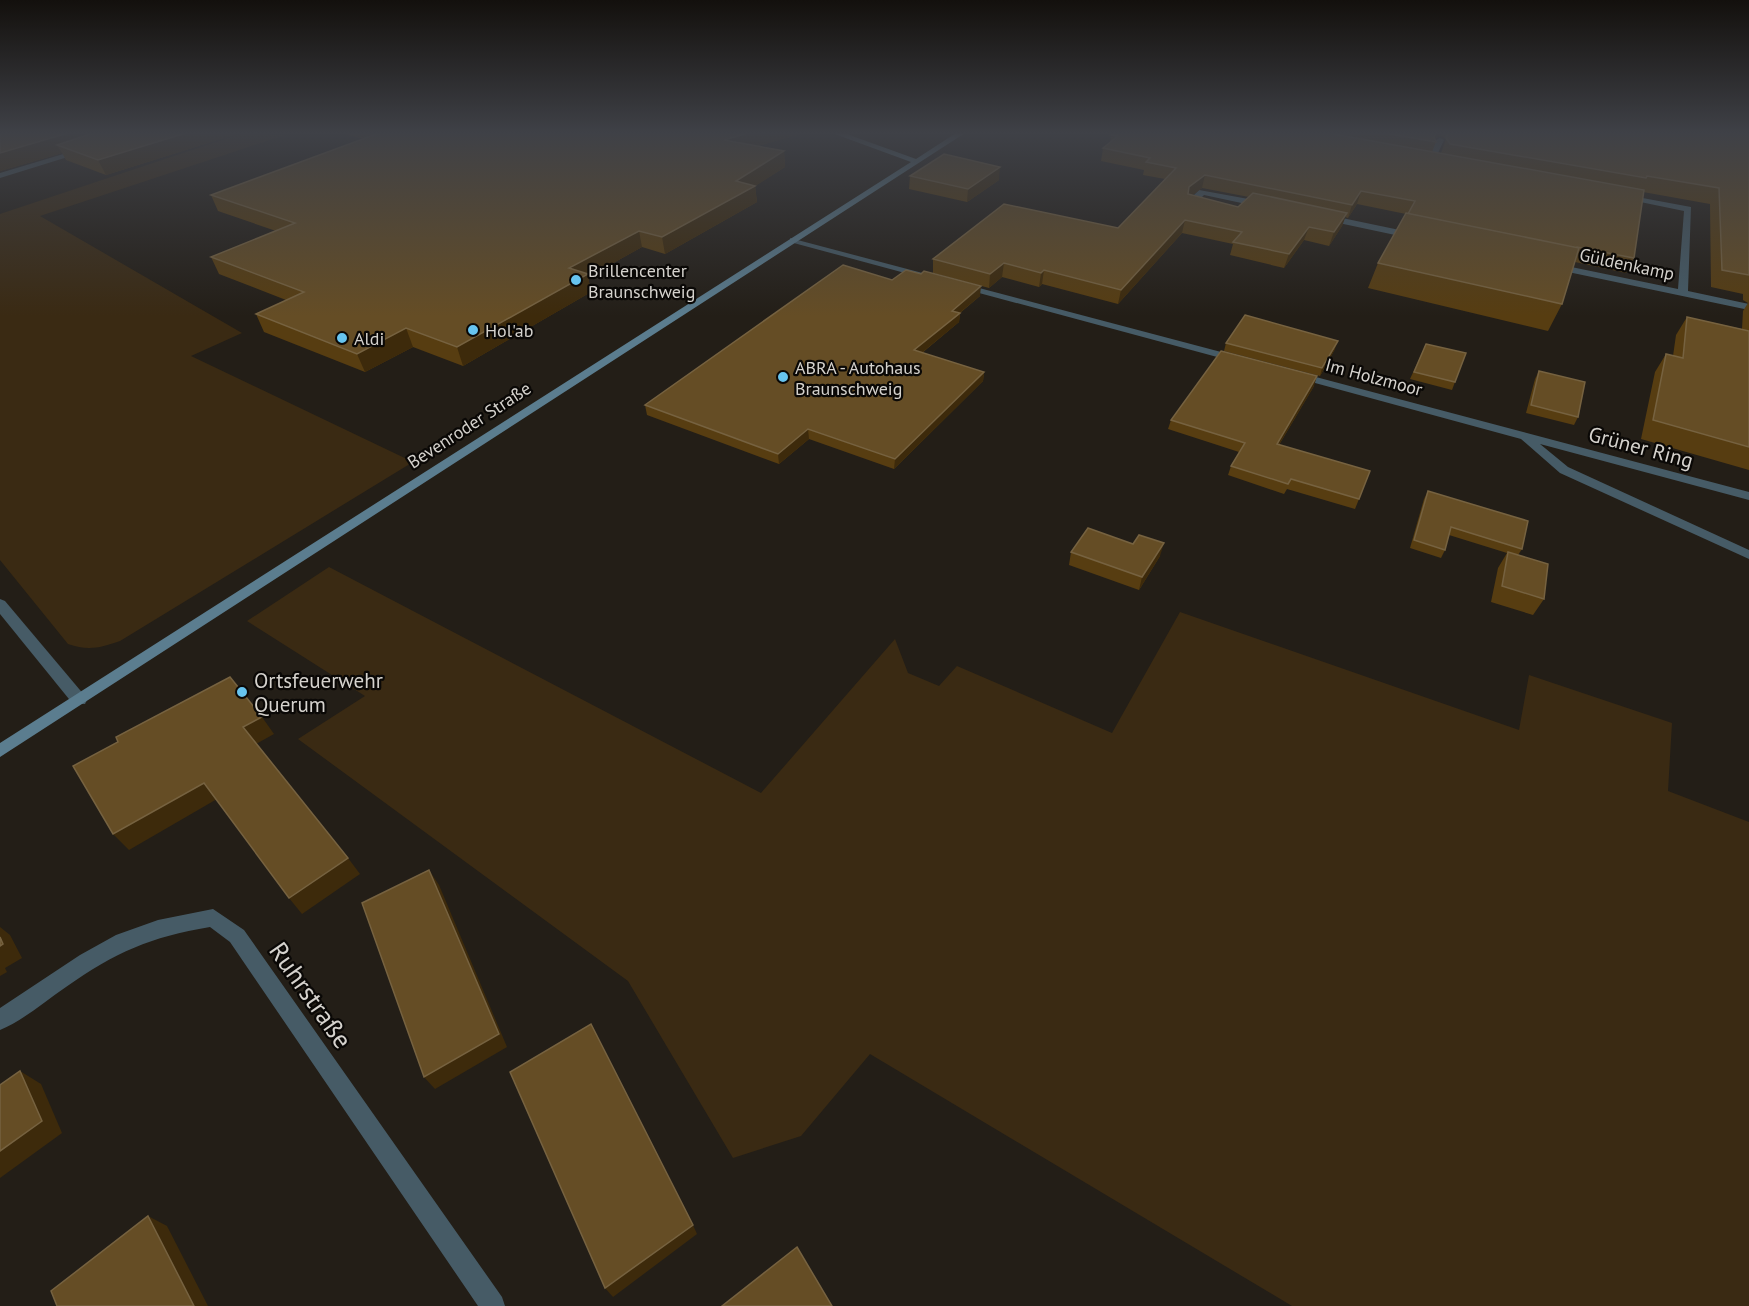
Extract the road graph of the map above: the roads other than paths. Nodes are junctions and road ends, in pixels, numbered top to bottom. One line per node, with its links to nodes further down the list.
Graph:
1 (863, 194): 9 (main road, Bevenroder Straße)
2 (1200, 194): 6 (street)
3 (1209, 194): 5 (street)
4 (1617, 195): 11 (street, Güldenkamp)
5 (1278, 207)
6 (1212, 210)
7 (1310, 214): 8 (street)
8 (1427, 239)
9 (793, 240): 13 (street); 19 (main road, Bevenroder Straße)
10 (1539, 263): 11 (street, Güldenkamp)
11 (1683, 293): 12 (street, Güldenkamp)
12 (1749, 307)
13 (1242, 360)
14 (1288, 372): 15 (street, Im Holzmoor)
15 (1522, 436): 16 (street, Grüner Ring); 17 (street, Im Holzmoor)
16 (1749, 496)
17 (1749, 555)
18 (0, 604): 19 (street)
19 (79, 700): 20 (main road, Bevenroder Straße)
20 (0, 751)
21 (0, 1020): 22 (street, Ruhrstraße)
22 (493, 1306)

